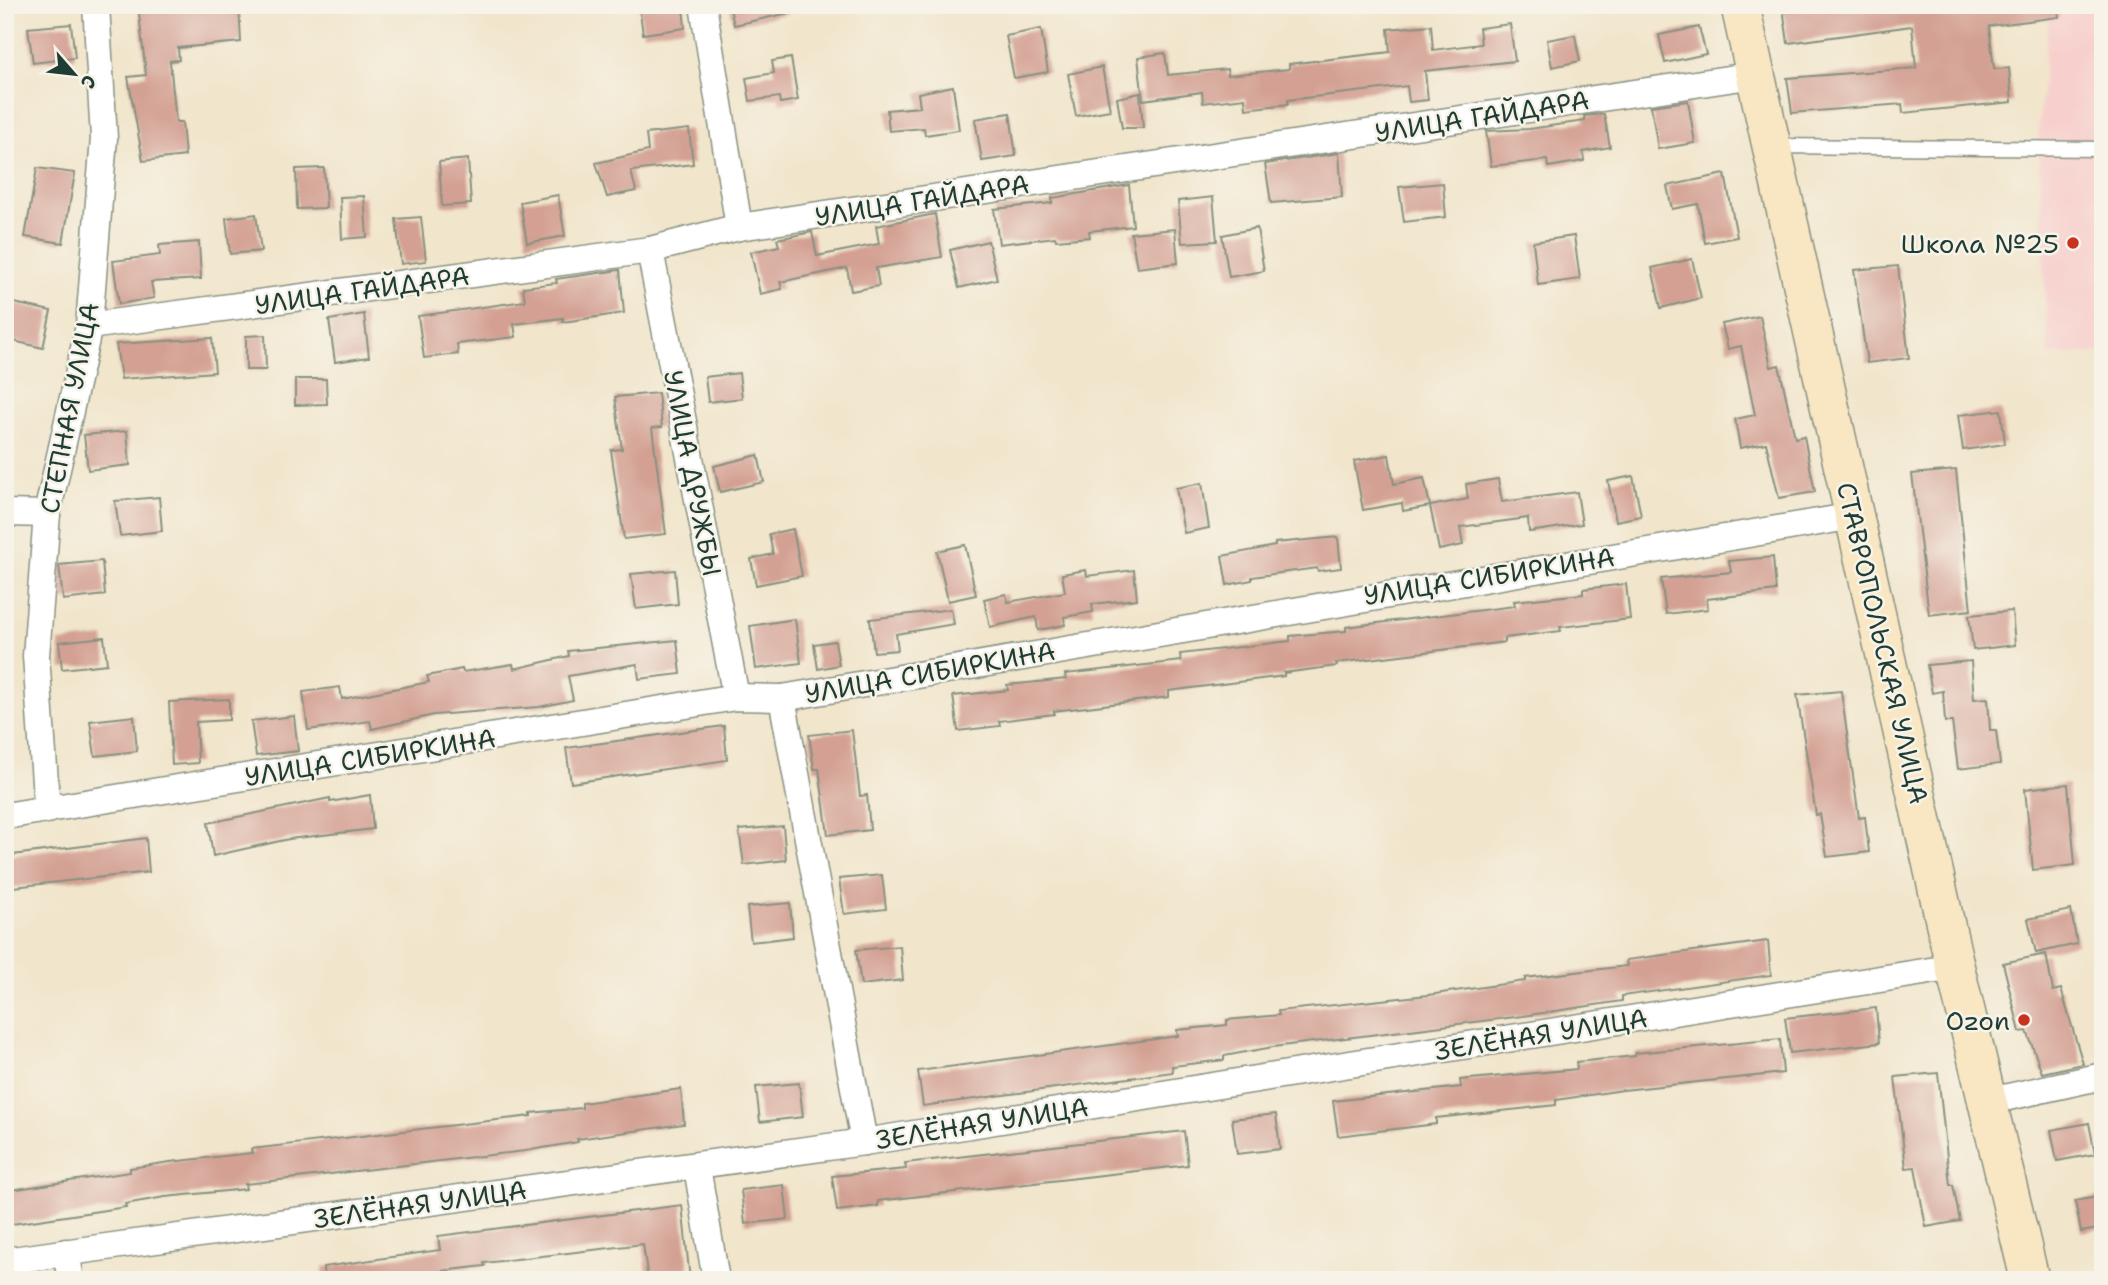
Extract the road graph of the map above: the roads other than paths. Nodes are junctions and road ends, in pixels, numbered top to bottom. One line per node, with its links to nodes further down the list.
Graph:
1 (96, 5): 9 (street, СТЕПНАЯ УЛИЦА)
2 (703, 5): 7 (street)
3 (1740, 5): 4 (main road, СТАВРОПОЛЬСКАЯ УЛИЦА)
4 (1755, 75): 5 (main road, СТАВРОПОЛЬСКАЯ УЛИЦА); 7 (street, УЛИЦА ГАЙДАРА)
5 (1771, 146): 6 (lane); 12 (main road, СТАВРОПОЛЬСКАЯ УЛИЦА)
6 (2103, 149)
7 (739, 227): 8 (street, УЛИЦА ГАЙДАРА)
8 (650, 250): 9 (street, УЛИЦА ГАЙДАРА); 13 (street, УЛИЦА ДРУЖБЫ)
9 (89, 326): 11 (street, СТЕПНАЯ УЛИЦА)
10 (5, 513): 11 (street)
11 (47, 513): 15 (street, СТЕПНАЯ УЛИЦА)
12 (1854, 516): 14 (street, УЛИЦА СИБИРКИНА); 17 (main road, СТАВРОПОЛЬСКАЯ УЛИЦА)
13 (736, 697): 14 (street, УЛИЦА СИБИРКИНА); 15 (street, УЛИЦА СИБИРКИНА)
14 (782, 698): 20 (street)
15 (47, 810): 16 (street, УЛИЦА СИБИРКИНА)
16 (5, 816)
17 (1955, 967): 19 (main road, СТАВРОПОЛЬСКАЯ УЛИЦА); 20 (street, ЗЕЛЁНАЯ УЛИЦА)
18 (2103, 1076): 19 (street)
19 (1986, 1102): 26 (main road, СТАВРОПОЛЬСКАЯ УЛИЦА)
20 (864, 1142): 21 (street, ЗЕЛЁНАЯ УЛИЦА)
21 (697, 1167): 22 (street, ЗЕЛЁНАЯ УЛИЦА); 25 (street)
22 (66, 1252): 23 (street, ЗЕЛЁНАЯ УЛИЦА); 24 (street)
23 (5, 1261)
24 (71, 1280)
25 (716, 1280)
26 (2030, 1280)

